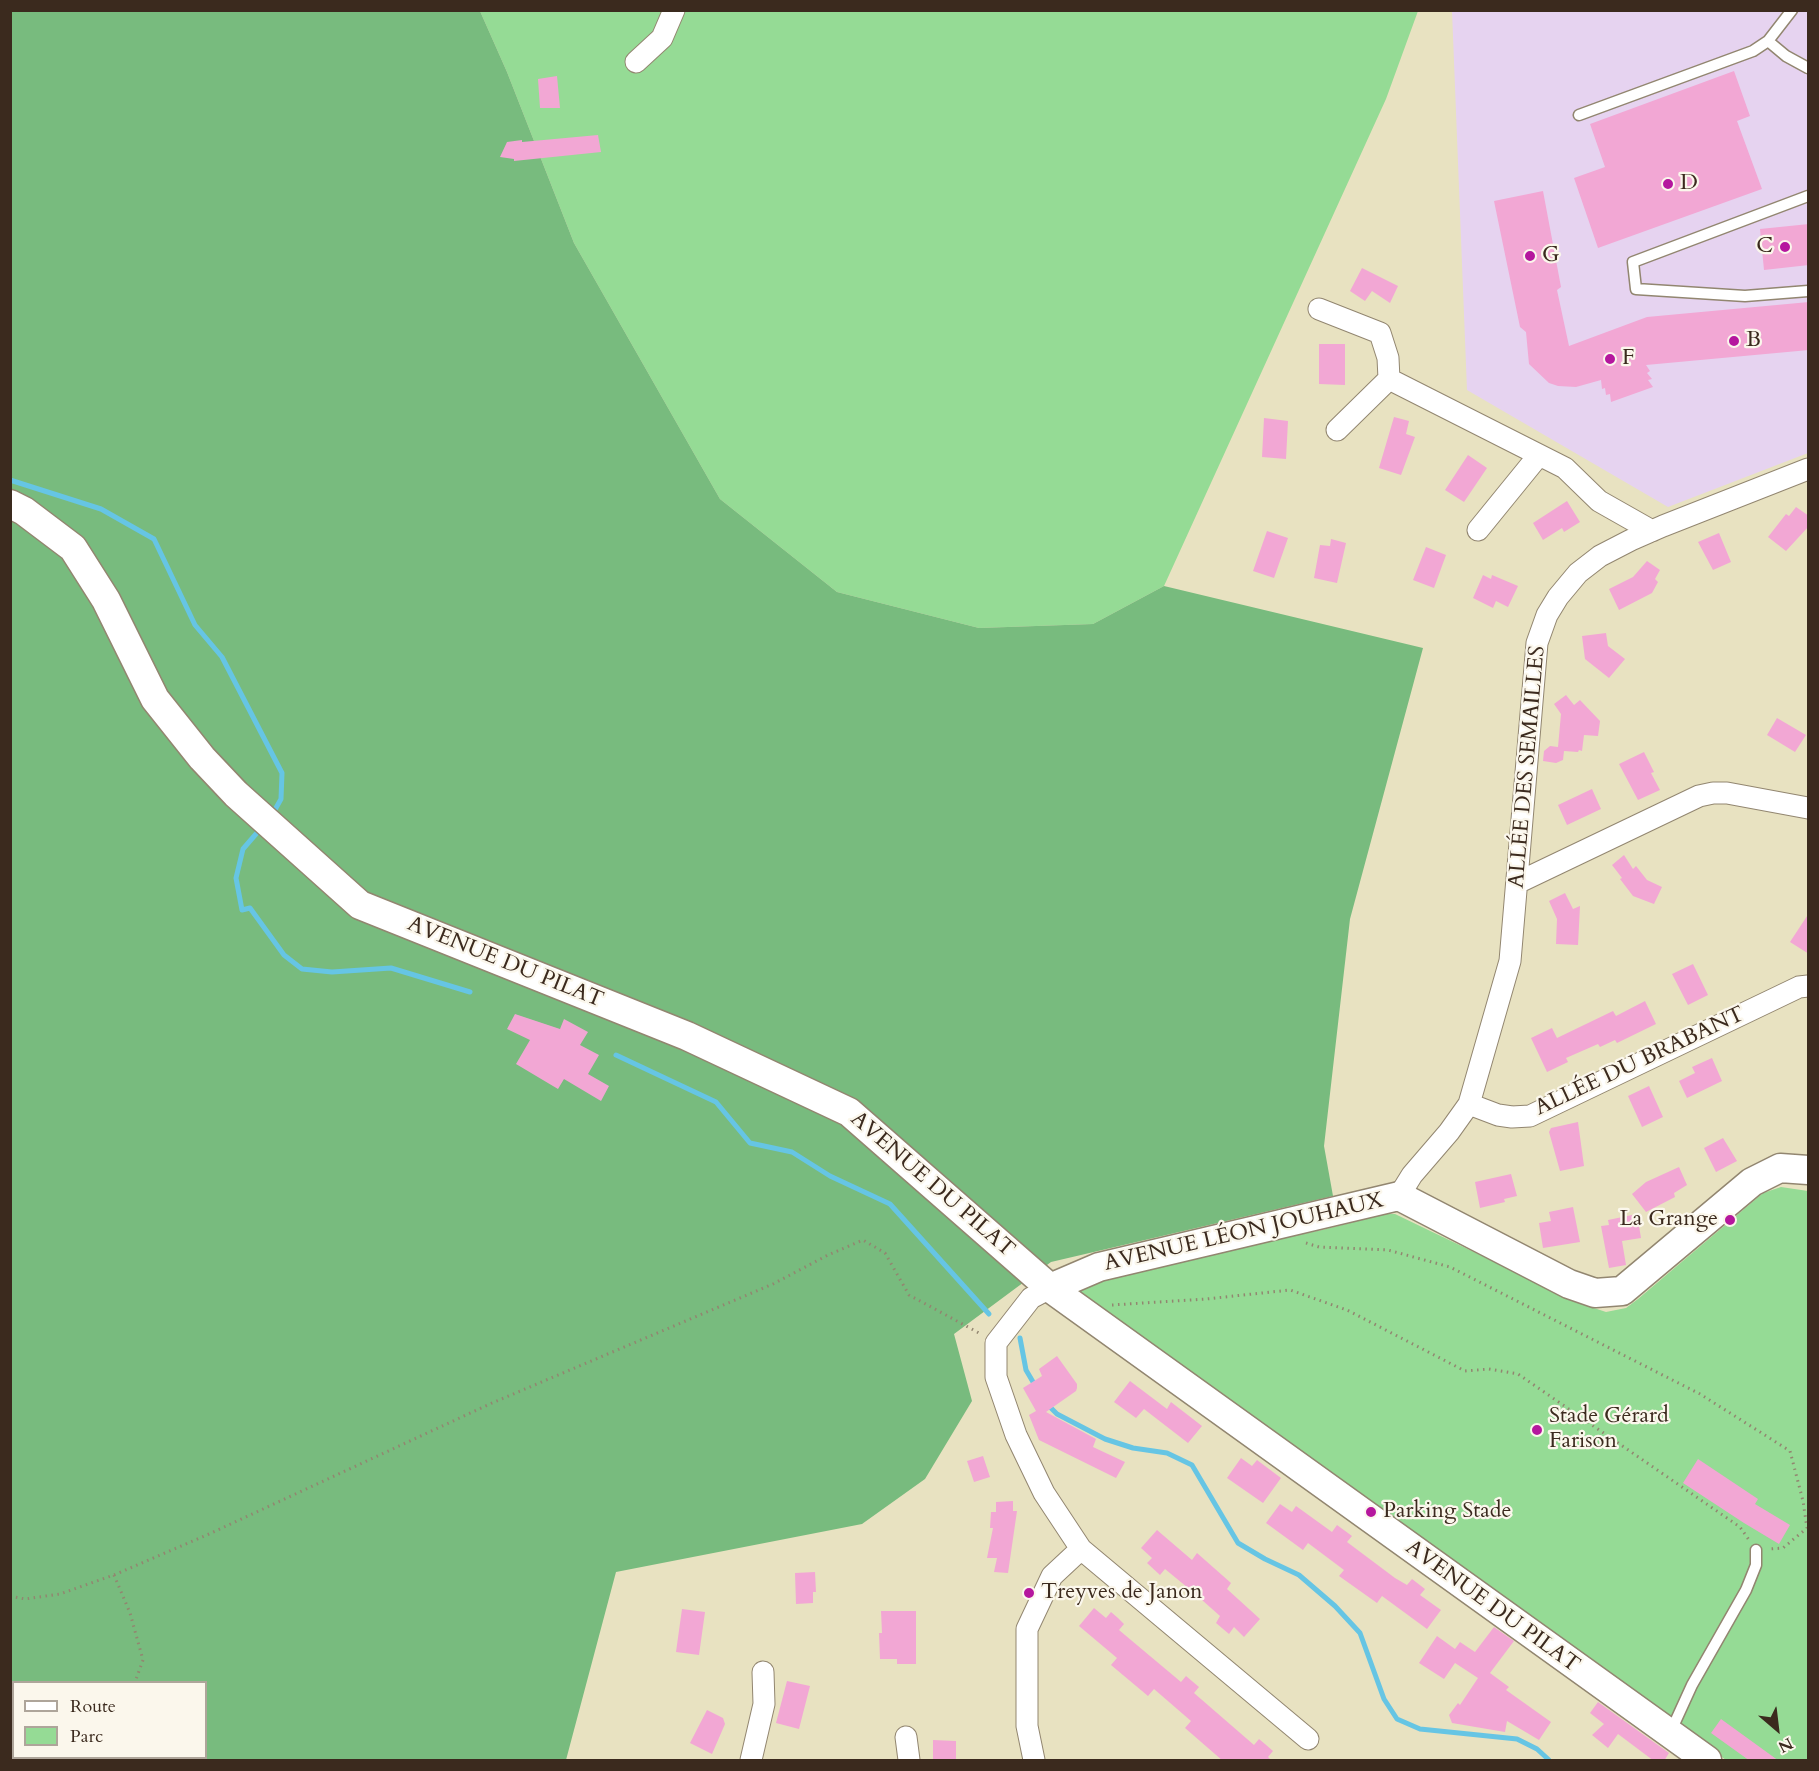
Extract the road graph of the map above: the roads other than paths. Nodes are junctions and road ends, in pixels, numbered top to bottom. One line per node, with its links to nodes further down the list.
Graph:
1 (674, 10): 4 (street)
2 (1792, 10): 3 (lane)
3 (1768, 41): 5 (lane); 6 (lane)
4 (636, 62)
5 (1809, 68)
6 (1579, 115)
7 (1809, 196): 8 (lane)
8 (1809, 291)
9 (1319, 309): 10 (street)
10 (1389, 380): 11 (street); 12 (street)
11 (1337, 430)
12 (1539, 455): 15 (street); 16 (street)
13 (1809, 469): 16 (street, ALLÉE DES SEMAILLES)
14 (10, 504): 23 (main road, AVENUE DU PILAT)
15 (1478, 530)
16 (1652, 531): 18 (street, ALLÉE DES SEMAILLES)
17 (1809, 808): 18 (street)
18 (1517, 883): 20 (street, ALLÉE DES SEMAILLES)
19 (1809, 986): 20 (street, ALLÉE DU BRABANT)
20 (1468, 1104): 22 (street, ALLÉE DES SEMAILLES)
21 (1809, 1170): 22 (main road, AVENUE LÉON JOUHAUX)
22 (1398, 1196): 23 (main road, AVENUE LÉON JOUHAUX)
23 (1050, 1288): 24 (street); 27 (main road, AVENUE DU PILAT)
24 (1081, 1549): 29 (street); 32 (street)
25 (1756, 1550): 27 (lane)
26 (763, 1672): 30 (street)
27 (1670, 1734): 33 (main road, AVENUE DU PILAT)
28 (906, 1737): 31 (street)
29 (1308, 1739)
30 (751, 1761)
31 (909, 1761)
32 (1034, 1761)
33 (1707, 1761)

